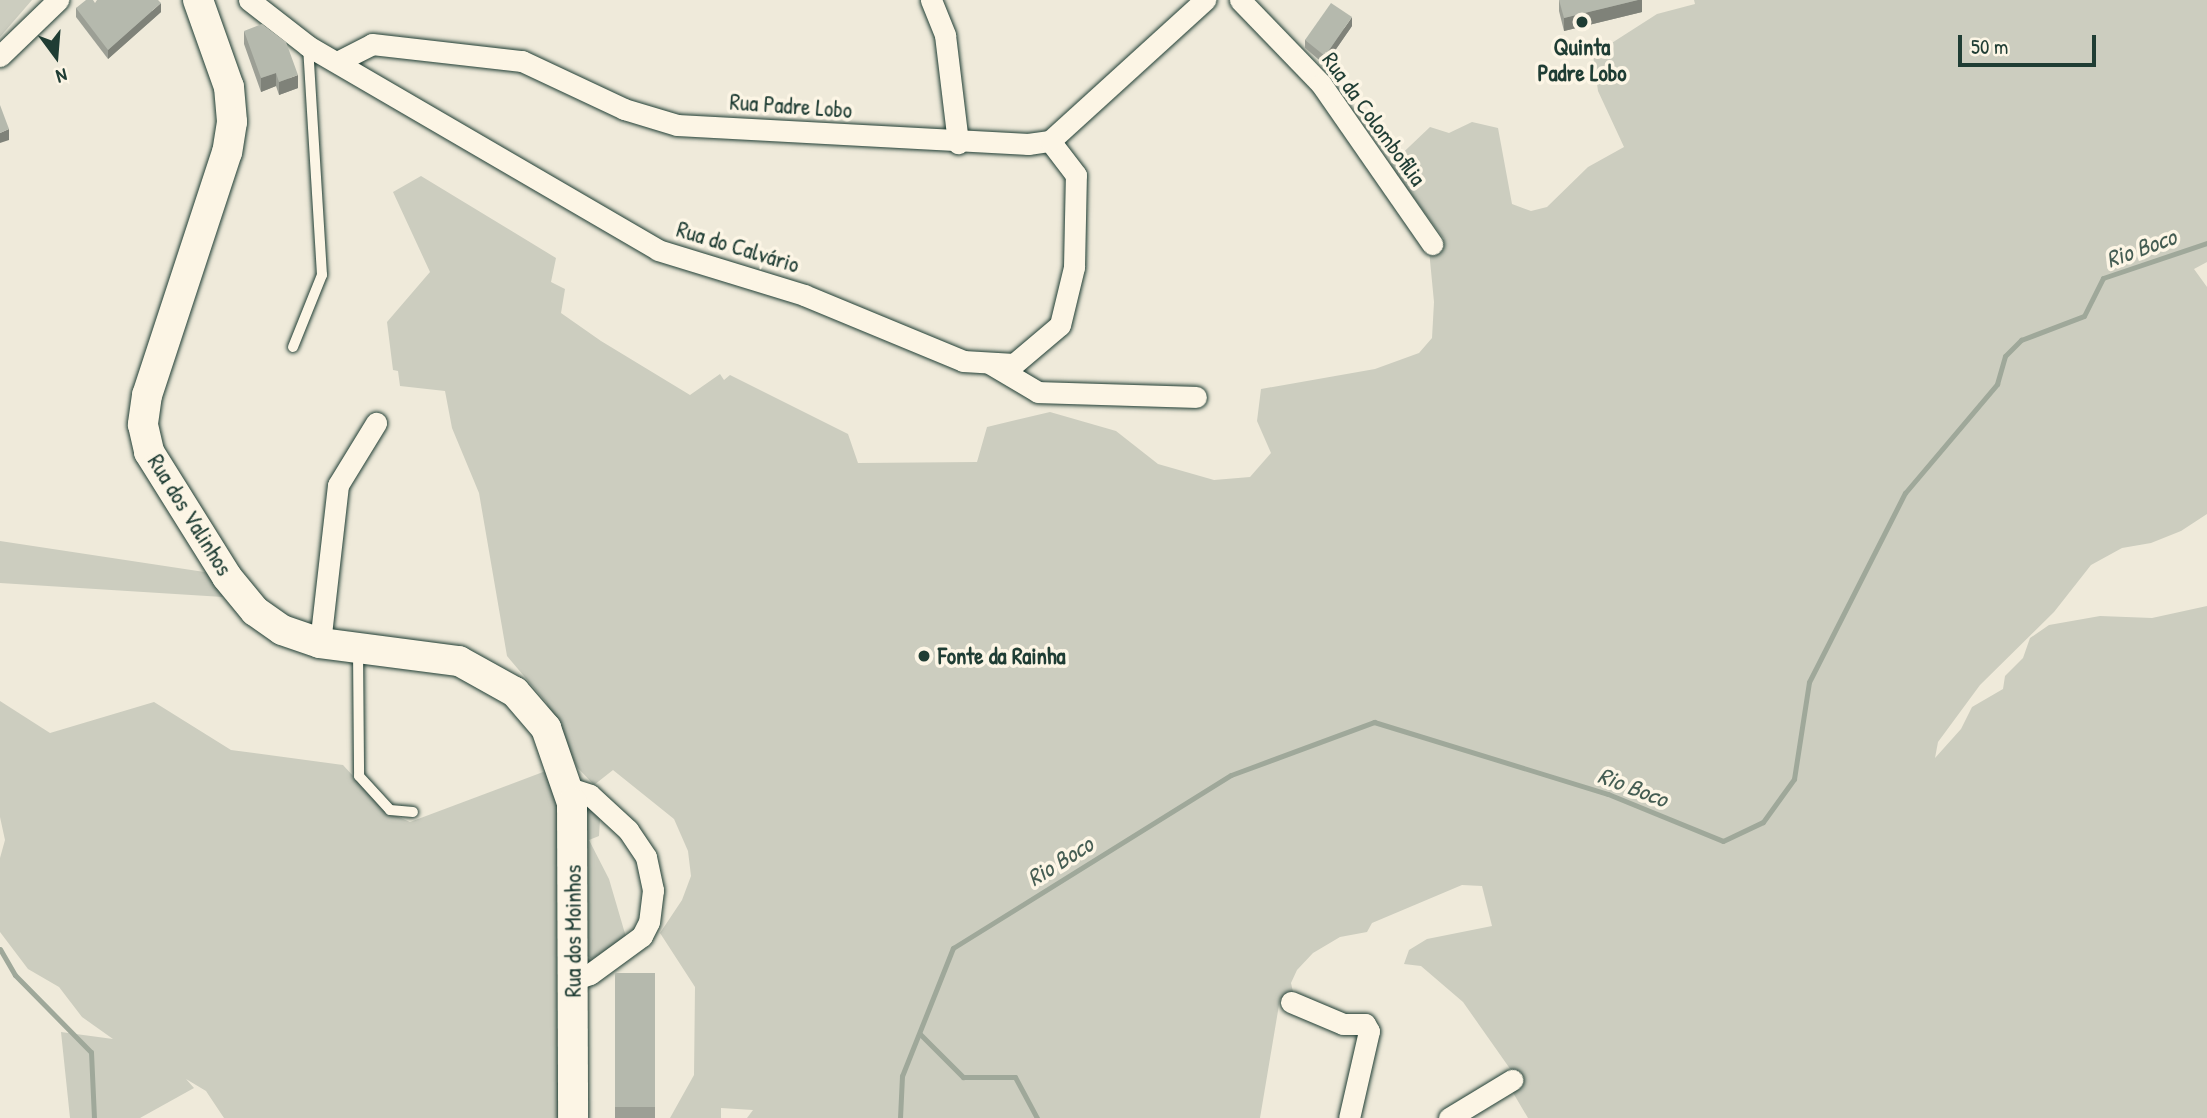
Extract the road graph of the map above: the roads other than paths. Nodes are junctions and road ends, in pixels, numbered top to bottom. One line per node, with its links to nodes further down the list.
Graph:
1 (58, 0): 8 (street)
2 (198, 0): 17 (main road, Rua dos Valinhos)
3 (249, 0): 7 (street, Rua do Calvário)
4 (931, 0): 11 (street)
5 (1205, 0): 10 (street)
6 (1240, 0): 12 (street, Rua da Colombofilia)
7 (308, 46): 9 (street, Rua do Calvário); 13 (lane)
8 (0, 56)
9 (337, 62): 11 (street, Rua Padre Lobo); 14 (street, Rua do Calvário)
10 (1050, 141): 11 (street, Rua Padre Lobo); 14 (street, Rua do Calvário)
11 (958, 143)
12 (1432, 244)
13 (293, 347)
14 (988, 362): 15 (street)
15 (1196, 397)
16 (376, 424): 17 (street)
17 (320, 643): 18 (main road, Rua dos Valinhos)
18 (358, 644): 19 (main road, Rua dos Valinhos); 21 (lane)
19 (555, 747): 20 (main road, Rua dos Moinhos)
20 (569, 788): 22 (main road, Rua dos Moinhos); 22 (street)
21 (413, 812)
22 (573, 980): 25 (main road, Rua dos Moinhos)
23 (1292, 1002): 26 (street)
24 (1512, 1080): 27 (street)
25 (573, 1118)
26 (1349, 1118)
27 (1449, 1118)

